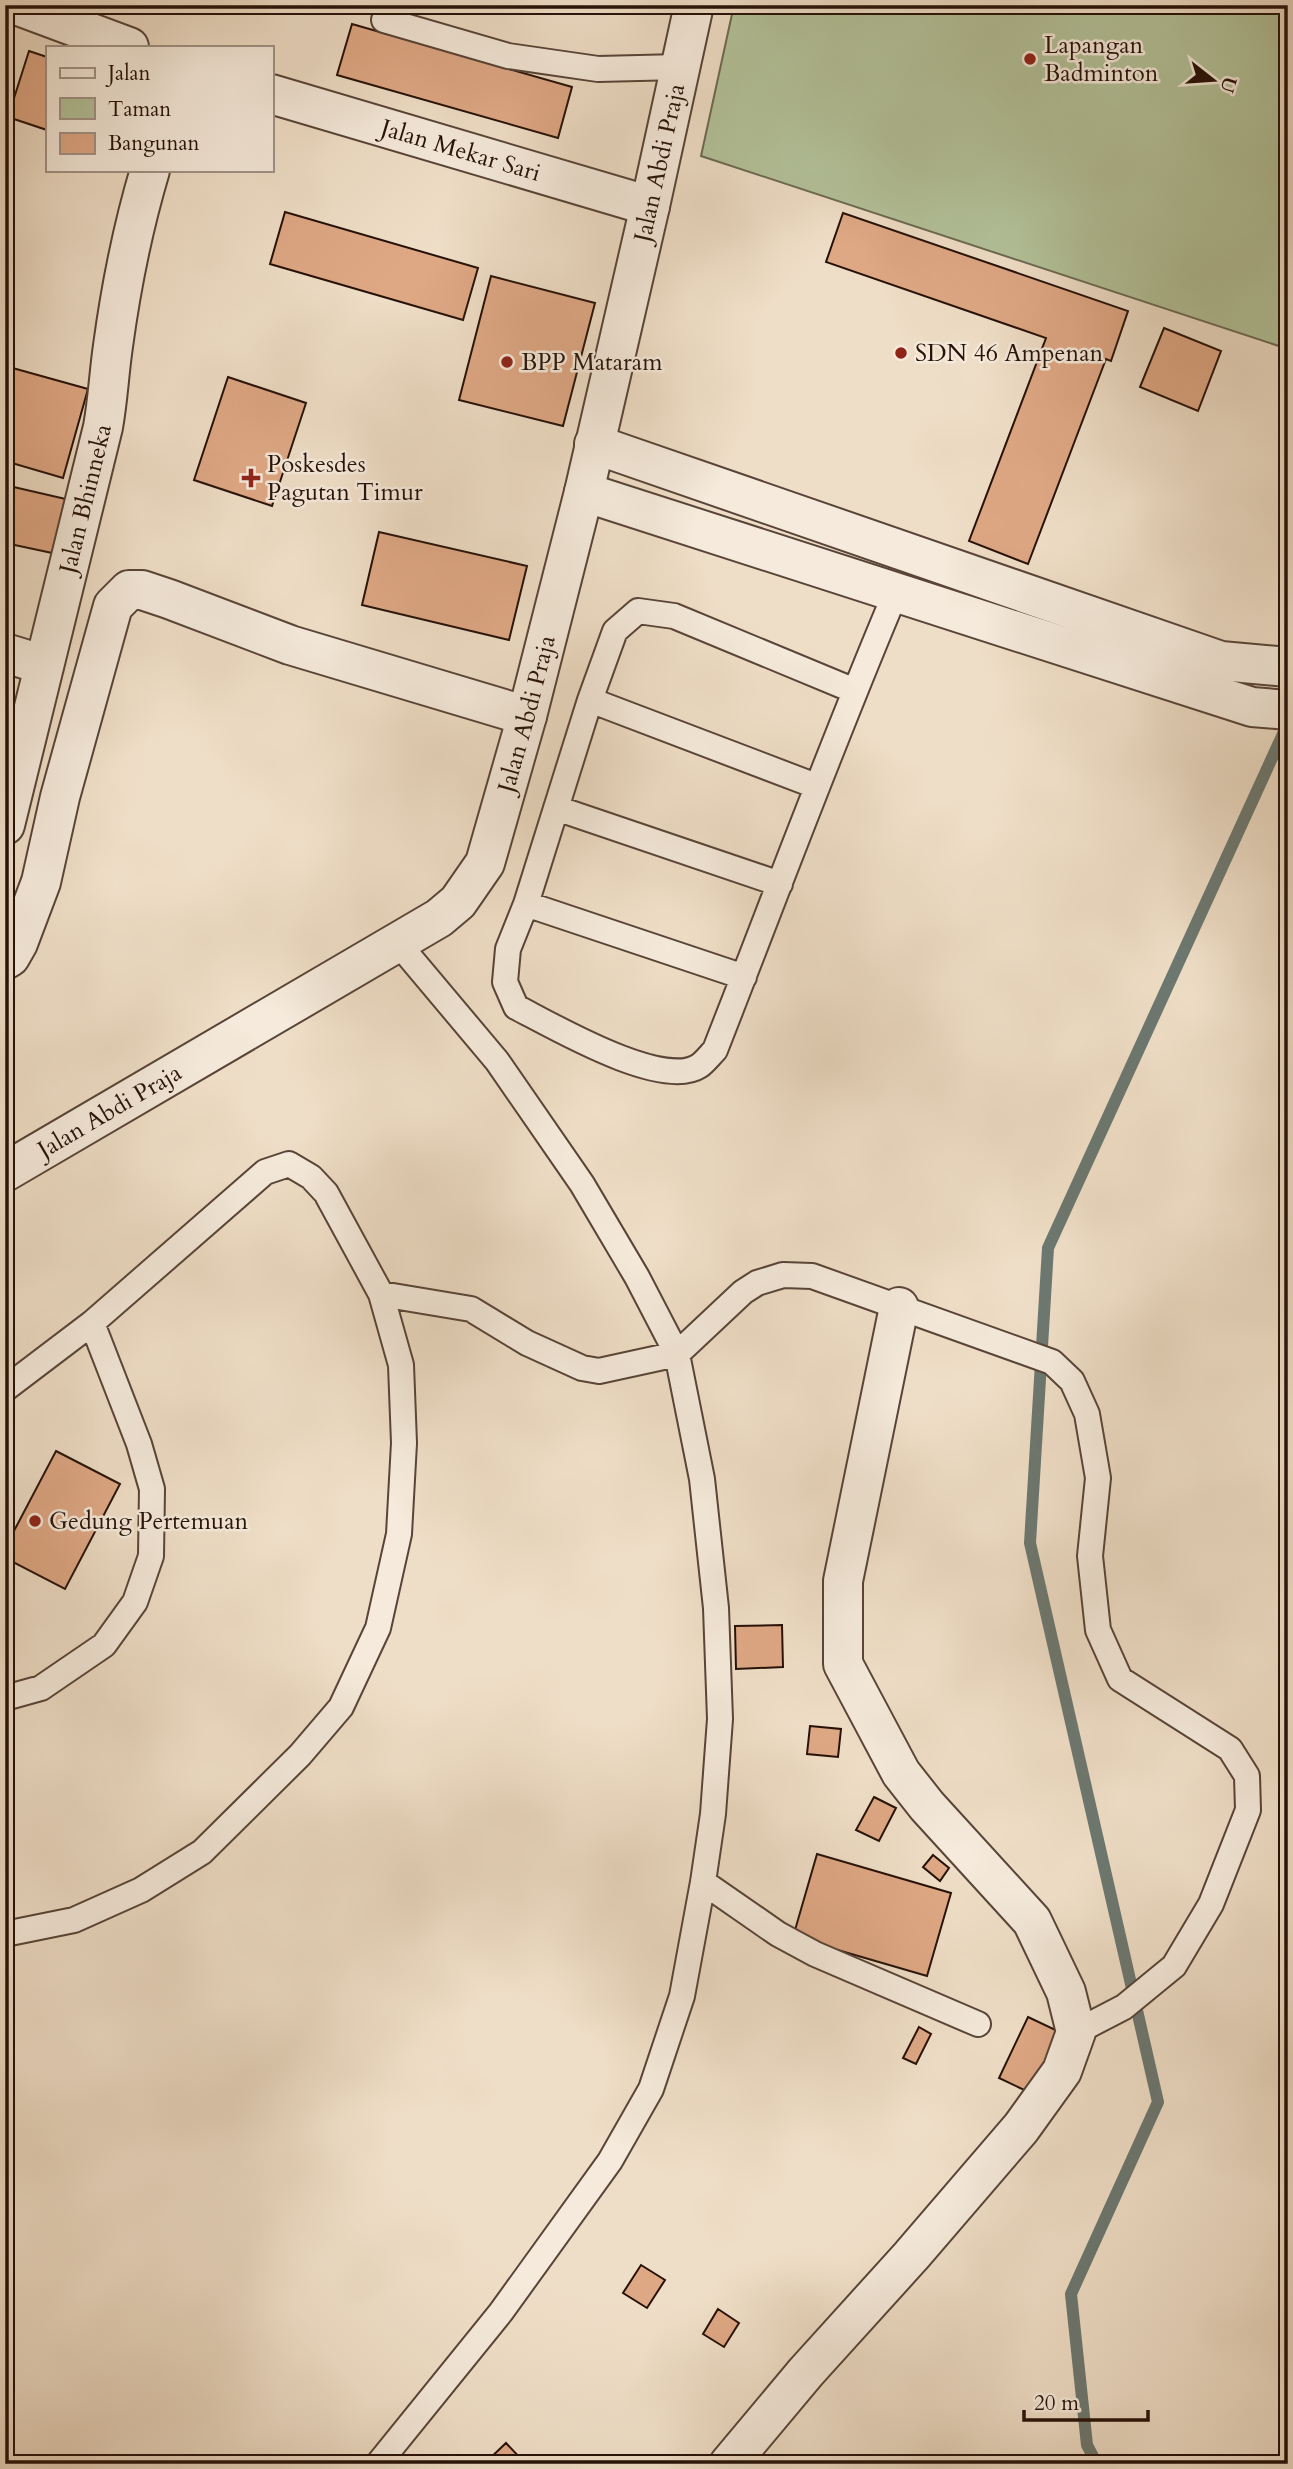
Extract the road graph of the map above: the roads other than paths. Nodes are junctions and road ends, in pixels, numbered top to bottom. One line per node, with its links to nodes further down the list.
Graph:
1 (16, 5): 4 (street)
2 (694, 5): 5 (street, Jalan Abdi Praja)
3 (384, 20): 5 (lane)
4 (126, 46)
5 (680, 67): 8 (street, Jalan Abdi Praja)
6 (273, 95): 8 (street, Jalan Mekar Sari)
7 (149, 172): 13 (street, Jalan Bhinneka)
8 (650, 206): 9 (street, Jalan Abdi Praja)
9 (594, 444): 10 (street, Jalan Abdi Praja); 14 (street)
10 (584, 492): 11 (street); 18 (street, Jalan Abdi Praja)
11 (896, 592): 15 (lane); 17 (street)
12 (5, 653): 13 (street)
13 (44, 665): 20 (street, Jalan Bhinneka)
14 (1275, 666)
15 (855, 691): 16 (lane); 19 (lane)
16 (590, 700): 19 (lane); 21 (lane)
17 (1270, 709)
18 (527, 716): 24 (street, Jalan Abdi Praja); 25 (street)
19 (816, 786): 22 (lane)
20 (8, 803)
21 (556, 808): 22 (lane); 23 (lane)
22 (780, 884): 26 (lane)
23 (526, 904): 26 (lane); 26 (lane)
24 (397, 942): 27 (street, Jalan Abdi Praja); 31 (lane)
25 (5, 960)
26 (744, 977)
27 (5, 1172)
28 (381, 1294): 30 (lane); 31 (lane); 35 (lane)
29 (908, 1310): 31 (lane); 37 (street); 37 (lane)
30 (92, 1322): 32 (lane); 33 (lane)
31 (677, 1354): 34 (lane)
32 (5, 1389)
33 (5, 1698)
34 (703, 1882): 36 (lane); 38 (lane)
35 (5, 1934)
36 (978, 2024)
37 (1076, 2032): 39 (street)
38 (379, 2464)
39 (729, 2464)

